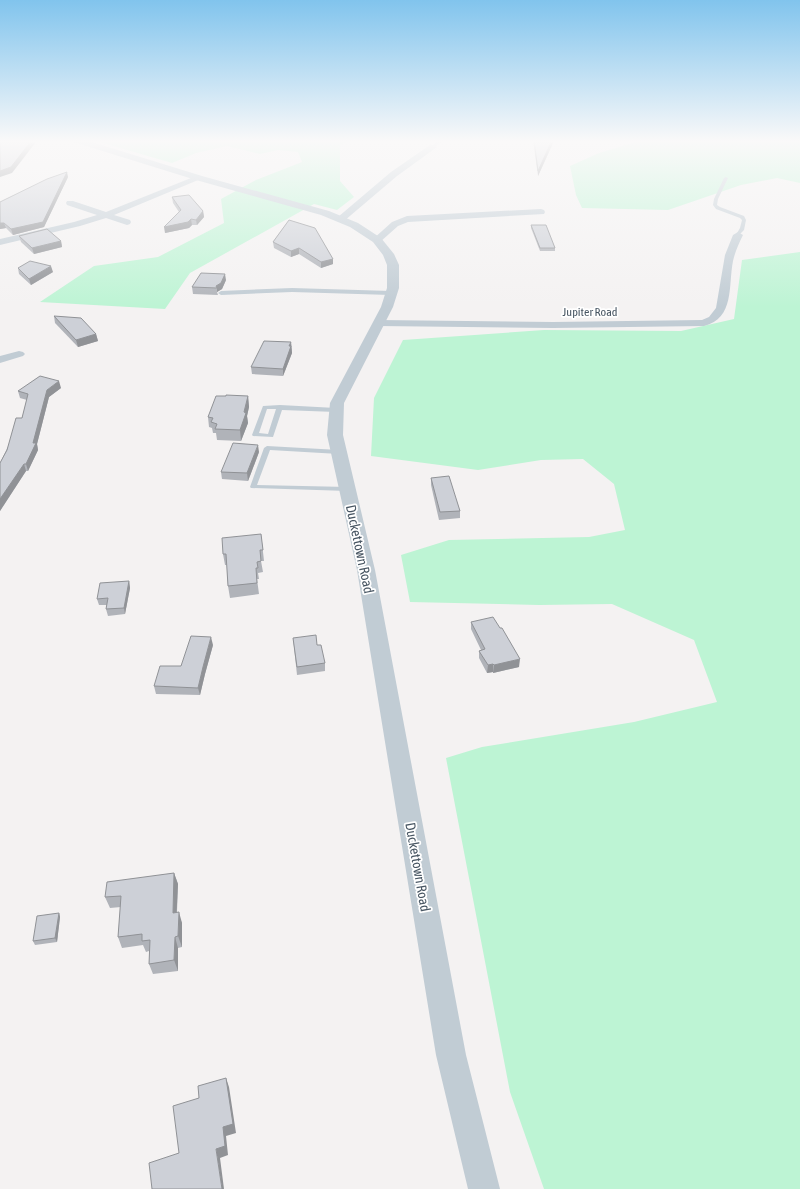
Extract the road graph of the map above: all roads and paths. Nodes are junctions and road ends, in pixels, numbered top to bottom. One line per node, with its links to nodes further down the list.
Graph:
1 (155, 195): 7 (street)
2 (265, 195): 8 (street, Duckettown Road)
3 (369, 195): 8 (street)
4 (718, 195): 10 (lane)
5 (70, 203): 7 (street)
6 (541, 212): 11 (street)
7 (106, 215): 9 (street); 12 (street)
8 (341, 219): 11 (street, Duckettown Road)
9 (127, 222)
10 (738, 235): 15 (street, Jupiter Road)
11 (377, 240): 14 (street, Duckettown Road)
12 (0, 242)
13 (221, 293): 14 (lane)
14 (391, 293): 15 (street, Duckettown Road)
15 (378, 323): 19 (street, Duckettown Road)
16 (19, 354): 17 (street)
17 (0, 360)
18 (280, 408): 18 (lane); 19 (lane)
19 (336, 410): 20 (street, Duckettown Road)
20 (339, 452): 21 (street, Duckettown Road); 21 (lane)
21 (348, 489): 22 (street, Duckettown Road)
22 (484, 1189)

